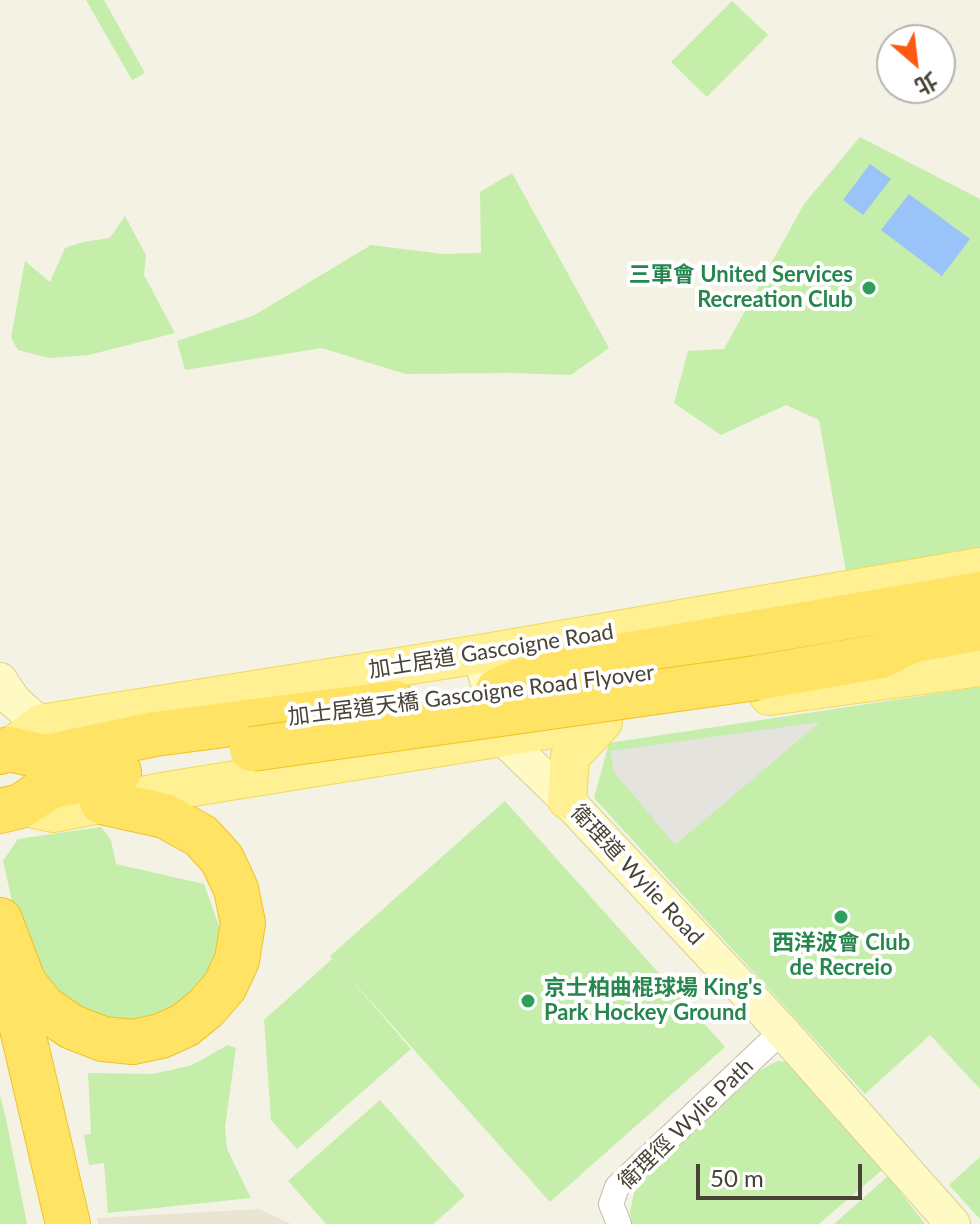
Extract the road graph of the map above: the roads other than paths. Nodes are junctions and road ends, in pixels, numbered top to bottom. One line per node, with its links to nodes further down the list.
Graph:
1 (980, 567): 8 (main road, 加士居道 Gascoigne Road)
2 (980, 594): 8 (highway)
3 (980, 615): 8 (highway, 加士居道天橋 Gascoigne Road Flyover)
4 (980, 628): 6 (highway, 加士居道天橋 Gascoigne Road Flyover)
5 (980, 649): 6 (highway)
6 (881, 656): 11 (highway, 加士居道天橋 Gascoigne Road Flyover, bridge)
7 (980, 667): 10 (main road)
8 (489, 672): 11 (highway, 加士居道天橋 Gascoigne Road Flyover); 12 (street); 13 (main road, 加士居道 Gascoigne Road)
9 (0, 680): 13 (street)
10 (603, 722): 12 (main road); 14 (main road)
11 (250, 736): 13 (highway, 加士居道天橋 Gascoigne Road Flyover); 16 (highway, 加士居道天橋 Gascoigne Road Flyover)
12 (502, 737): 14 (street, 衛理道 Wylie Road); 15 (main road)
13 (16, 742)
14 (567, 800): 19 (street, 衛理道 Wylie Road)
15 (102, 802): 16 (main road); 17 (highway)
16 (11, 808)
17 (0, 920)
18 (0, 929): 22 (highway)
19 (782, 1031): 23 (street, 衛理徑 Wylie Path); 24 (street, 衛理道 Wylie Road)
20 (0, 1040): 21 (highway)
21 (40, 1224)
22 (68, 1224)
23 (619, 1224)
24 (953, 1224)

